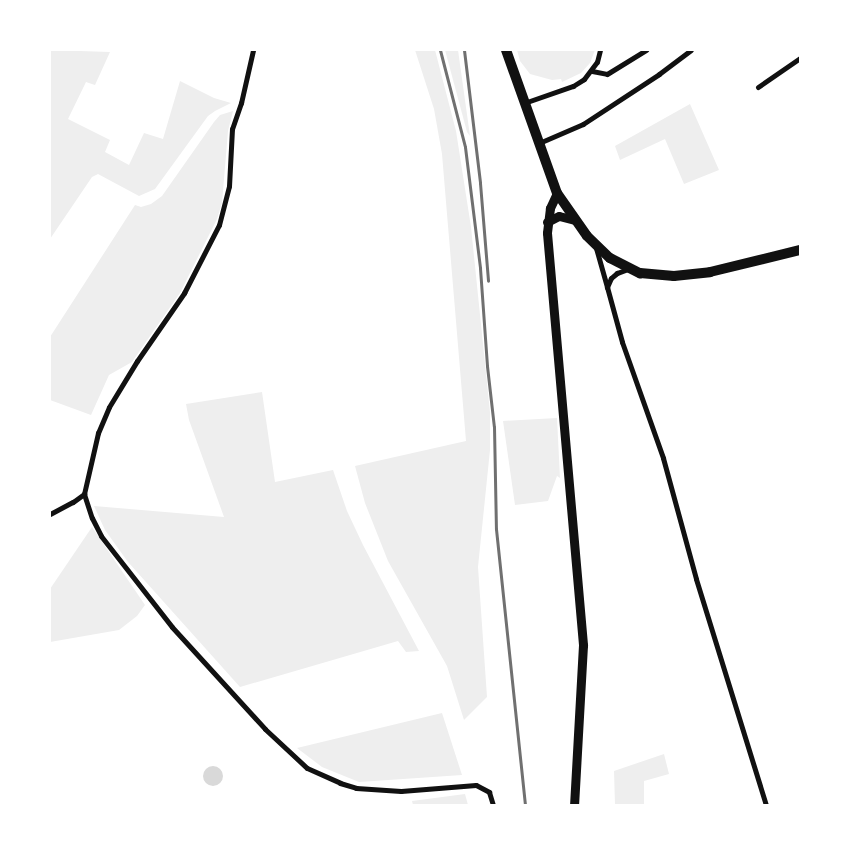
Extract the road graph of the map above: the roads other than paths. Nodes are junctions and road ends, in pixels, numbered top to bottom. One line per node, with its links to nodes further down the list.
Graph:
1 (253, 50): 18 (street)
2 (506, 50): 9 (main road)
3 (600, 50): 7 (street)
4 (646, 50): 7 (street)
5 (691, 50): 10 (street)
6 (800, 58): 8 (street)
7 (592, 71): 9 (street)
8 (758, 87)
9 (524, 102): 10 (main road)
10 (539, 143): 11 (main road)
11 (557, 193): 12 (main road); 13 (street)
12 (575, 220): 13 (street); 14 (main road)
13 (547, 222): 21 (street)
14 (595, 245): 16 (main road); 17 (street)
15 (800, 250): 16 (main road)
16 (629, 269): 17 (street)
17 (607, 287): 22 (street)
18 (84, 494): 19 (street); 20 (street)
19 (50, 514)
20 (494, 805)
21 (574, 805)
22 (766, 805)

